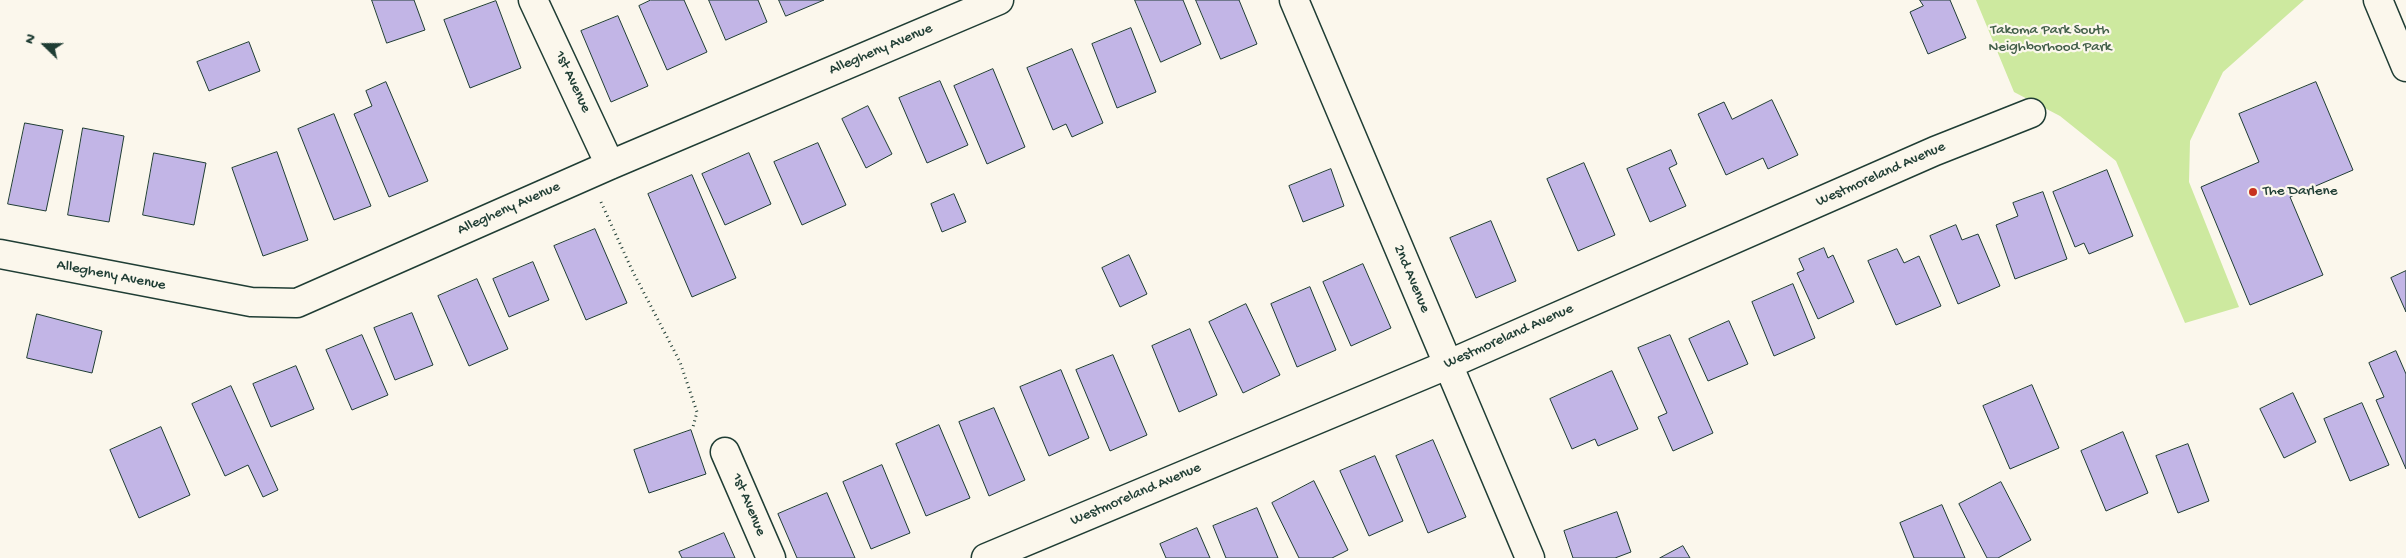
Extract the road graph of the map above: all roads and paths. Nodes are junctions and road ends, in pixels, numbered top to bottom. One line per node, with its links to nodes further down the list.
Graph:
1 (533, 0): 7 (street, 1st Avenue)
2 (999, 0): 7 (street, Allegheny Avenue)
3 (1294, 0): 9 (street, 2nd Avenue)
4 (2378, 0): 5 (street)
5 (2406, 66)
6 (2031, 113): 9 (street, Westmoreland Avenue)
7 (599, 169): 8 (street, Allegheny Avenue); 10 (path)
8 (0, 254)
9 (1447, 365): 13 (street, Westmoreland Avenue); 14 (street, 2nd Avenue)
10 (693, 427)
11 (726, 452): 12 (street, 1st Avenue)
12 (771, 558)
13 (986, 558)
14 (1530, 558)

